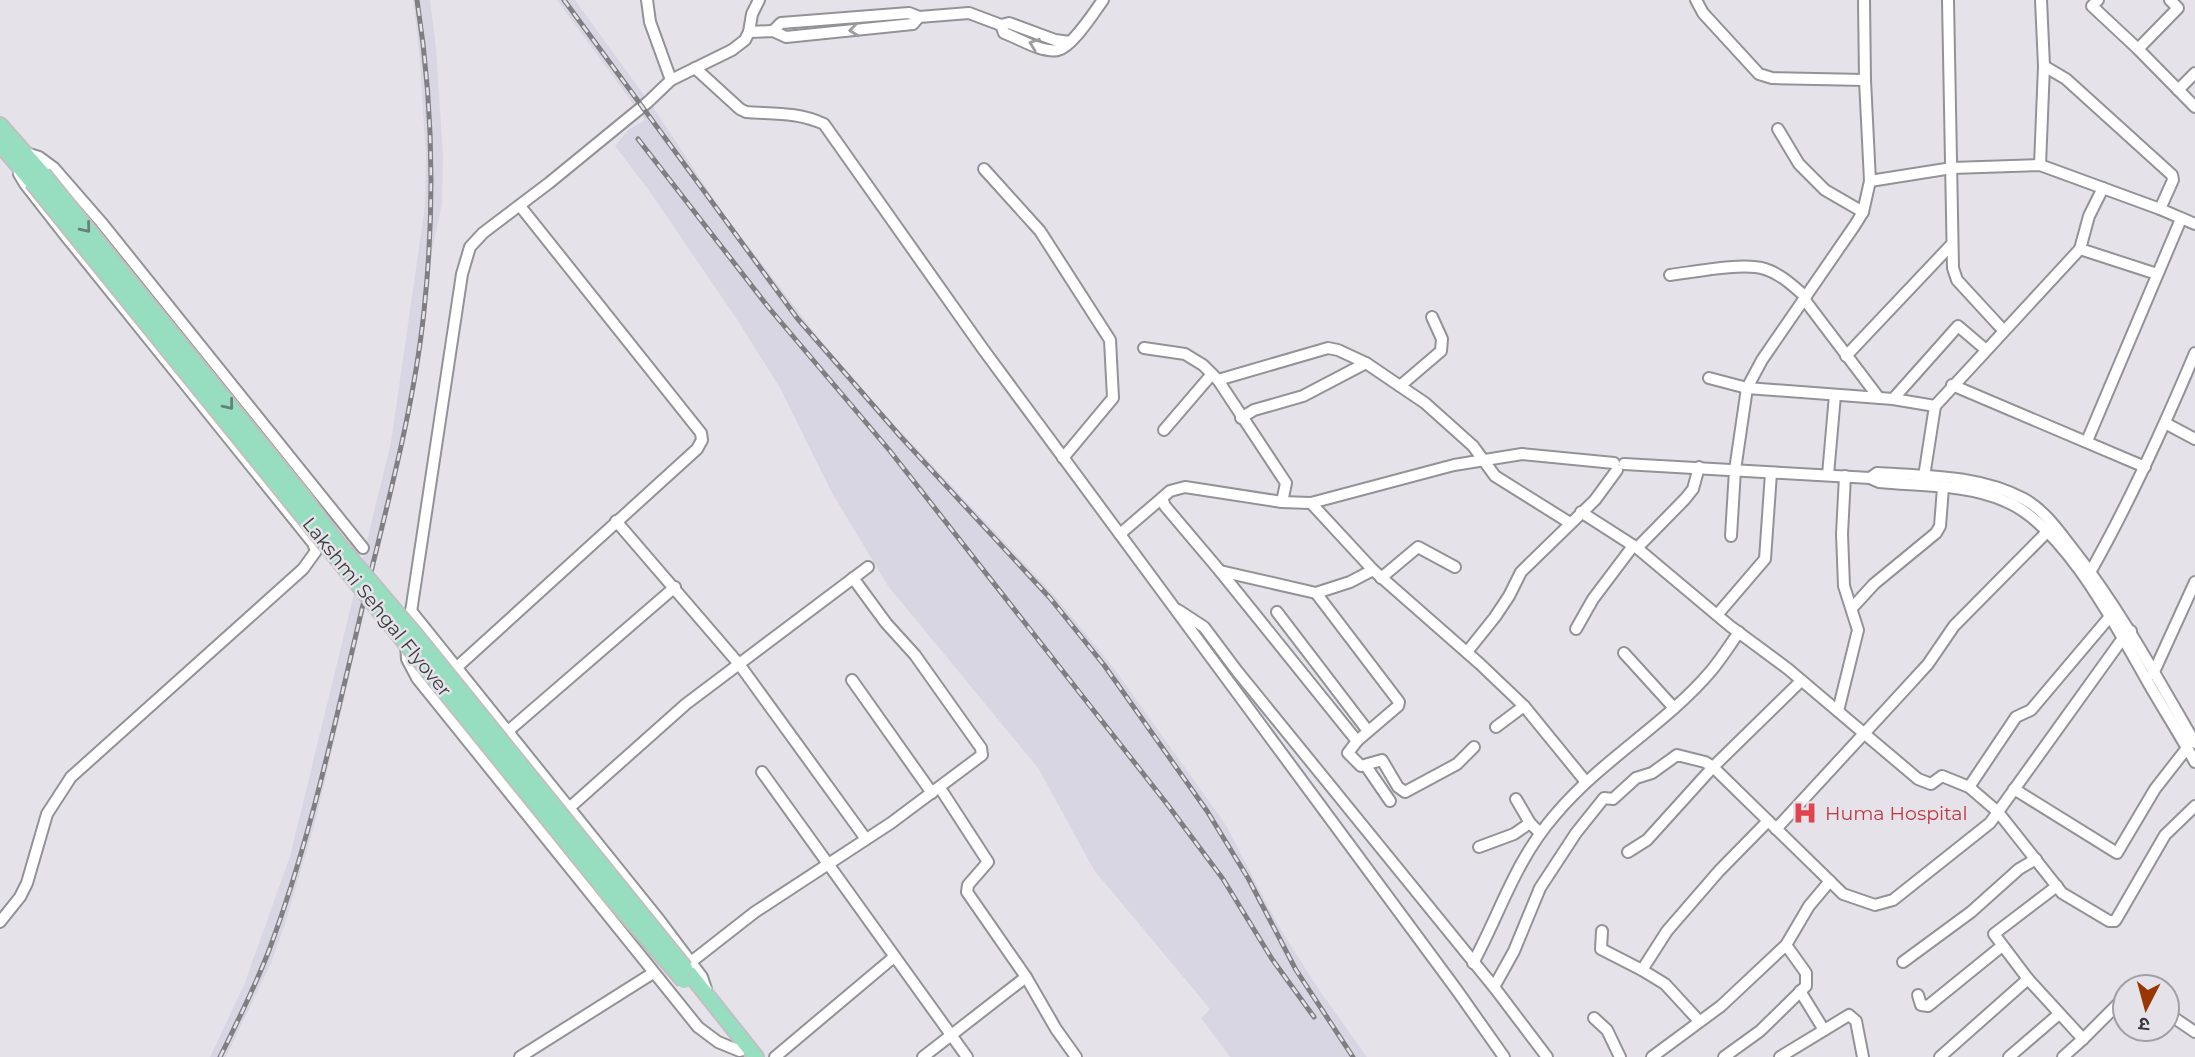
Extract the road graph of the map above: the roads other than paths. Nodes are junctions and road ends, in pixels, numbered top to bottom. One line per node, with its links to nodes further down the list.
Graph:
1 (647, 0): 15 (street)
2 (760, 0): 10 (street)
3 (1103, 0): 10 (street)
4 (1696, 0): 16 (street)
5 (1864, 0): 16 (street)
6 (1948, 0): 24 (street)
7 (2041, 0): 12 (street)
8 (2092, 2): 11 (street)
9 (2178, 3): 11 (street)
10 (750, 32): 13 (street)
11 (2138, 49): 17 (street)
12 (2044, 66): 23 (street); 29 (street)
13 (695, 68): 15 (street); 59 (street)
14 (2195, 73): 17 (street)
15 (671, 80): 28 (street)
16 (1865, 80): 26 (street)
17 (2178, 90): 18 (street)
18 (2195, 107)
19 (0, 125): 22 (main road)
20 (1778, 129): 30 (street)
21 (0, 144): 22 (main road)
22 (20, 157): 81 (street); 142 (street); 151 (main road, Lakshmi Sehgal Flyover, bridge)
23 (2040, 165): 24 (street); 27 (street)
24 (1952, 168): 26 (street); 33 (street)
25 (984, 169): 59 (street)
26 (1870, 181): 30 (street)
27 (2103, 188): 29 (street); 34 (street)
28 (520, 206): 75 (street); 93 (street)
29 (2160, 209): 31 (street)
30 (1863, 212): 37 (street)
31 (2181, 219): 32 (street); 35 (street)
32 (2195, 224)
33 (1952, 244): 39 (street); 43 (street)
34 (2080, 249): 35 (street); 39 (street)
35 (2157, 274): 58 (street)
36 (1670, 275): 37 (street)
37 (1805, 298): 43 (street); 49 (street)
38 (1432, 317): 48 (street)
39 (2003, 330): 41 (street)
40 (1144, 348): 45 (street)
41 (1985, 349): 47 (street); 52 (street)
42 (2195, 353): 55 (street)
43 (1846, 356): 51 (street)
44 (1366, 363): 45 (street); 48 (street); 54 (street)
45 (1215, 377): 54 (street); 56 (street)
46 (1709, 378): 49 (street)
47 (1952, 385): 53 (street); 58 (street)
48 (1399, 386): 60 (street)
49 (1747, 388): 50 (street); 64 (street)
50 (1835, 395): 51 (street); 66 (street)
51 (1879, 398): 52 (street)
52 (1893, 399): 53 (street)
53 (1935, 405): 68 (street)
54 (1241, 418): 72 (street)
55 (2165, 424): 57 (street); 63 (street)
56 (1164, 430)
57 (2195, 439)
58 (2087, 441): 63 (street)
59 (1063, 458): 78 (street)
60 (1483, 460): 61 (street); 73 (street); 76 (street)
61 (1619, 466): 62 (street); 74 (street)
62 (1699, 467): 64 (street); 80 (street)
63 (2145, 467): 86 (street)
64 (1735, 470): 65 (street); 79 (street)
65 (1771, 473): 66 (street); 96 (street)
66 (1828, 474): 67 (street)
67 (1845, 476): 68 (street); 91 (street)
68 (1923, 481): 69 (street); 70 (street)
69 (1943, 488): 70 (street); 91 (street)
70 (1991, 490): 77 (street)
71 (1162, 498): 72 (street); 78 (street); 84 (street)
72 (1282, 502): 73 (street)
73 (1311, 503): 85 (street)
74 (1581, 512): 76 (street); 80 (street)
75 (617, 521): 89 (street); 103 (street)
76 (1570, 523): 100 (street)
77 (2050, 528): 86 (street); 115 (street)
78 (1120, 534): 92 (street)
79 (1731, 536)
80 (1635, 547): 96 (street); 97 (street)
81 (363, 548)
82 (868, 566): 87 (street)
83 (1455, 567): 85 (street)
84 (1220, 571): 90 (street); 116 (street)
85 (1377, 574): 90 (street); 100 (street)
86 (2088, 575): 95 (street)
87 (853, 578): 102 (street); 126 (street)
88 (2195, 582): 104 (street)
89 (675, 587): 102 (street); 114 (street)
90 (1316, 593): 113 (street)
91 (1852, 608): 111 (street)
92 (1176, 609): 148 (street); 171 (street)
93 (411, 611): 103 (street); 150 (street)
94 (1277, 612): 113 (street)
95 (2114, 612): 99 (street); 124 (street)
96 (1717, 615): 98 (street)
97 (1576, 629)
98 (1738, 632): 106 (street); 110 (street)
99 (2127, 635): 104 (street); 107 (street); 125 (street)
100 (1467, 652): 109 (street)
101 (1624, 653): 110 (street)
102 (739, 664): 130 (street); 135 (street)
103 (456, 668): 114 (street)
104 (2154, 672): 107 (street); 108 (street)
105 (852, 680): 126 (street)
106 (1801, 681): 111 (street); 121 (street)
107 (2148, 683): 108 (street)
108 (2161, 694): 117 (street)
109 (1524, 706): 112 (street); 123 (street)
110 (1674, 708): 123 (street)
111 (1838, 711): 115 (street)
112 (1496, 727)
113 (1368, 731): 116 (street)
114 (507, 732): 130 (street)
115 (1863, 733): 124 (street); 133 (street)
116 (1357, 741): 120 (street)
117 (2191, 745): 119 (street); 125 (street)
118 (1475, 747): 120 (street)
119 (2195, 762)
120 (1366, 766): 128 (street)
121 (1713, 768): 133 (street); 137 (street); 154 (street)
122 (762, 772): 139 (street)
123 (1586, 782): 134 (street)
124 (1969, 787): 131 (street)
125 (2014, 789): 131 (street)
126 (936, 790): 135 (street); 152 (street)
127 (1516, 799): 132 (street)
128 (1390, 801)
129 (2195, 806): 141 (street)
130 (568, 809): 151 (street)
131 (1998, 812): 138 (street); 140 (street)
132 (1531, 824): 134 (street); 136 (street)
133 (1772, 825): 140 (street); 149 (street)
134 (1540, 833): 148 (street)
135 (866, 839): 139 (street)
136 (1479, 847)
137 (1628, 852)
138 (2036, 859): 141 (street); 147 (street)
139 (828, 864): 146 (street); 151 (street)
140 (1830, 881): 144 (street)
141 (2057, 886): 145 (street)
142 (0, 922)
143 (1602, 931): 149 (street)
144 (1786, 945): 155 (street); 160 (street)
145 (2002, 946): 153 (street); 156 (street)
146 (894, 957): 162 (street); 167 (street)
147 (1903, 962)
148 (1473, 963): 154 (street)
149 (1642, 970): 160 (street)
150 (653, 973): 164 (street); 165 (street)
151 (688, 973): 164 (main road, Lakshmi Sehgal Flyover); 166 (main road, Lakshmi Sehgal Flyover)
152 (1026, 977): 162 (street); 170 (street)
153 (2028, 979): 158 (street); 178 (street)
154 (1494, 987): 172 (street)
155 (1800, 991): 161 (street); 175 (street)
156 (1918, 995)
157 (2111, 1011): 163 (street)
158 (2059, 1014): 163 (street); 179 (street)
159 (1594, 1018): 173 (street)
160 (1699, 1021): 174 (street)
161 (1824, 1030): 176 (street); 177 (street)
162 (951, 1035): 168 (street); 169 (street)
163 (2083, 1039): 180 (street)
164 (742, 1054)
165 (520, 1057)
166 (756, 1057)
167 (775, 1057)
168 (923, 1057)
169 (967, 1057)
170 (1076, 1057)
171 (1504, 1057)
172 (1547, 1057)
173 (1620, 1057)
174 (1652, 1057)
175 (1724, 1057)
176 (1780, 1057)
177 (1863, 1057)
178 (1940, 1057)
179 (2009, 1057)
180 (2063, 1057)

